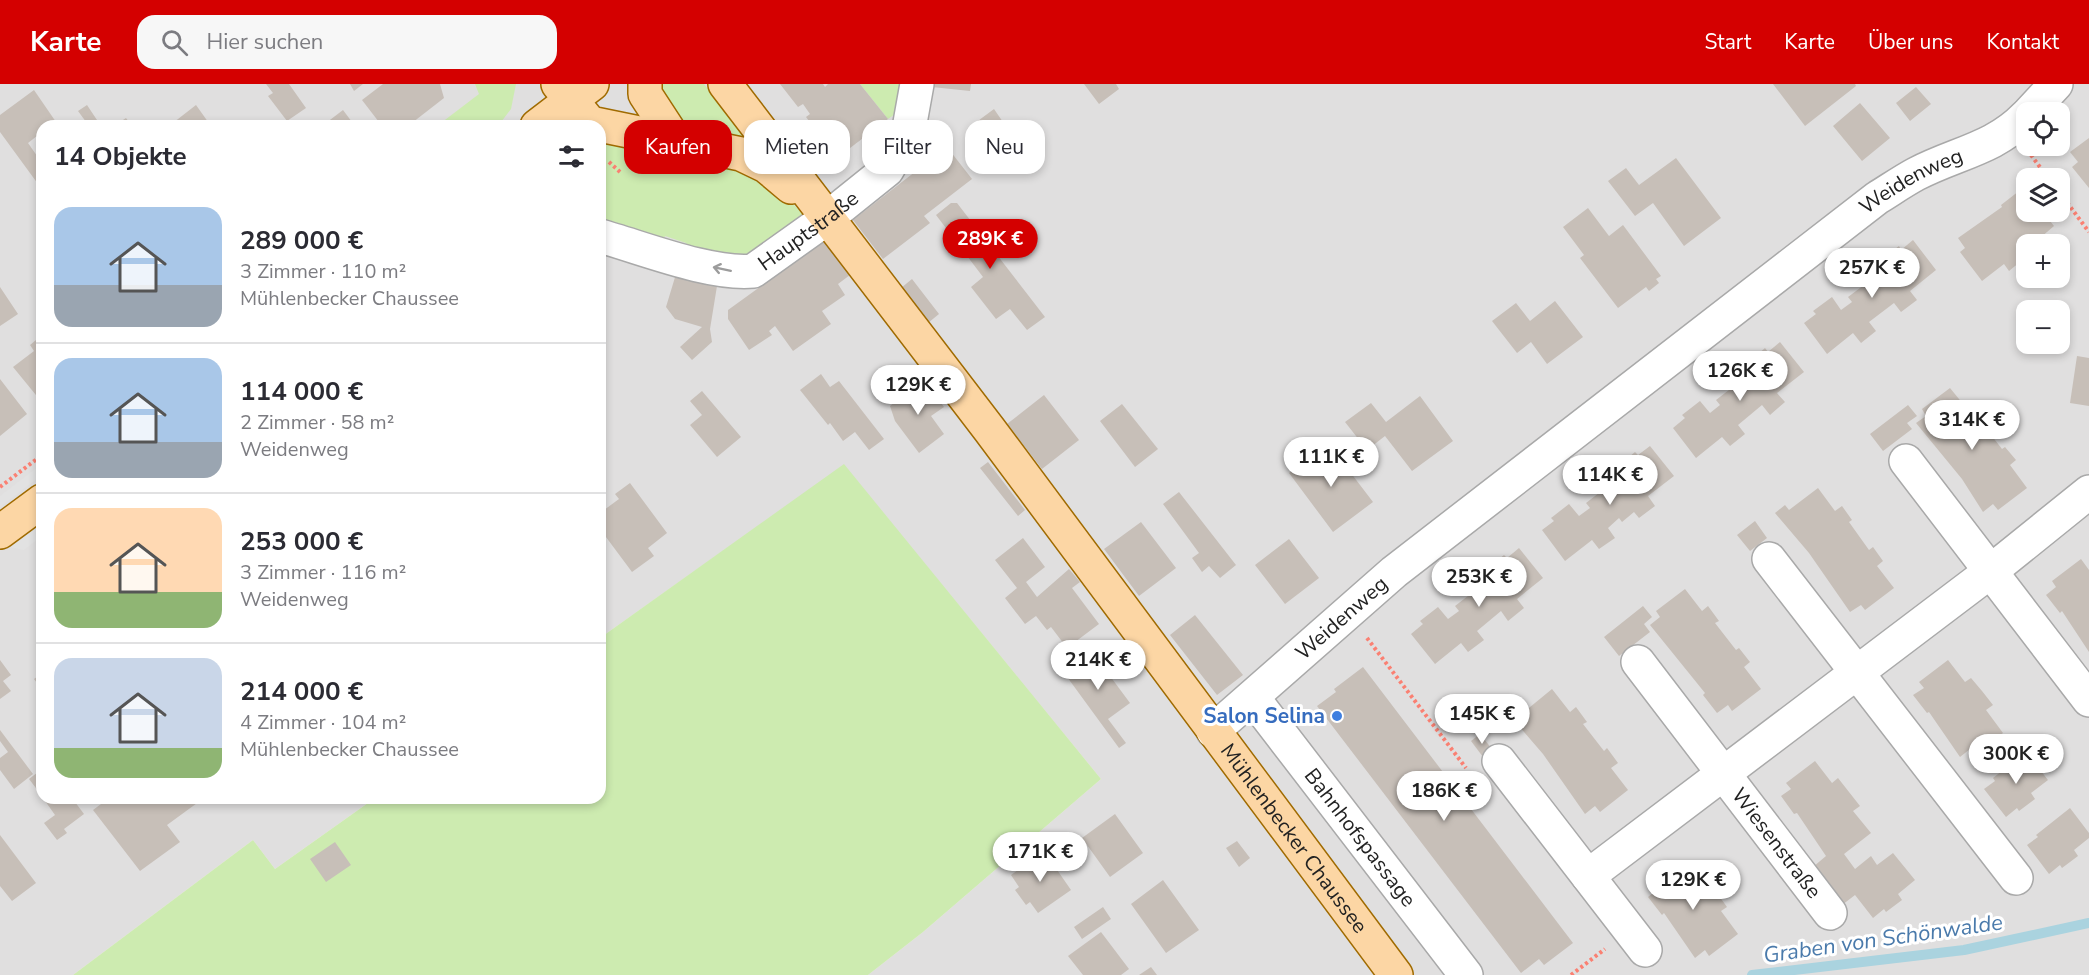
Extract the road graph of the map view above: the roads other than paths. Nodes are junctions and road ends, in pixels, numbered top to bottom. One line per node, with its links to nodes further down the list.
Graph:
1 (645, 84): 9 (main road)
2 (725, 84): 14 (main road, Mühlenbecker Chaussee)
3 (917, 84): 14 (street, Hauptstraße)
4 (2056, 84): 6 (street, Weidenweg)
5 (574, 90): 7 (main road); 8 (main road, Mühlenbecker Chaussee)
6 (2039, 102)
7 (543, 120)
8 (589, 120)
9 (662, 120)
10 (606, 126): 12 (main road, Mühlenbecker Chaussee)
11 (2016, 126): 24 (street, Weidenweg)
12 (624, 130)
13 (732, 152): 14 (main road, Mühlenbecker Chaussee)
14 (824, 216): 15 (street, Hauptstraße, one-way to 15); 26 (main road, Mühlenbecker Chaussee)
15 (606, 238)
16 (1906, 461): 21 (street)
17 (2089, 492): 21 (street, Wiesenstraße)
18 (36, 505): 19 (main road)
19 (0, 532)
20 (1769, 559): 23 (street)
21 (1991, 571): 23 (street, Wiesenstraße); 25 (street)
22 (1638, 662): 28 (street, Wiesenstraße)
23 (1858, 673): 28 (street, Wiesenstraße); 30 (street)
24 (1253, 698): 26 (street, Weidenweg); 34 (street, Bahnhofspassage)
25 (2089, 700)
26 (1213, 730): 33 (main road, Mühlenbecker Chaussee)
27 (1499, 762): 29 (street)
28 (1723, 772): 29 (street, Wiesenstraße); 31 (street, Wiesenstraße)
29 (1588, 876): 32 (street)
30 (2016, 878)
31 (1830, 913)
32 (1637, 940)
33 (1396, 975)
34 (1466, 975)

